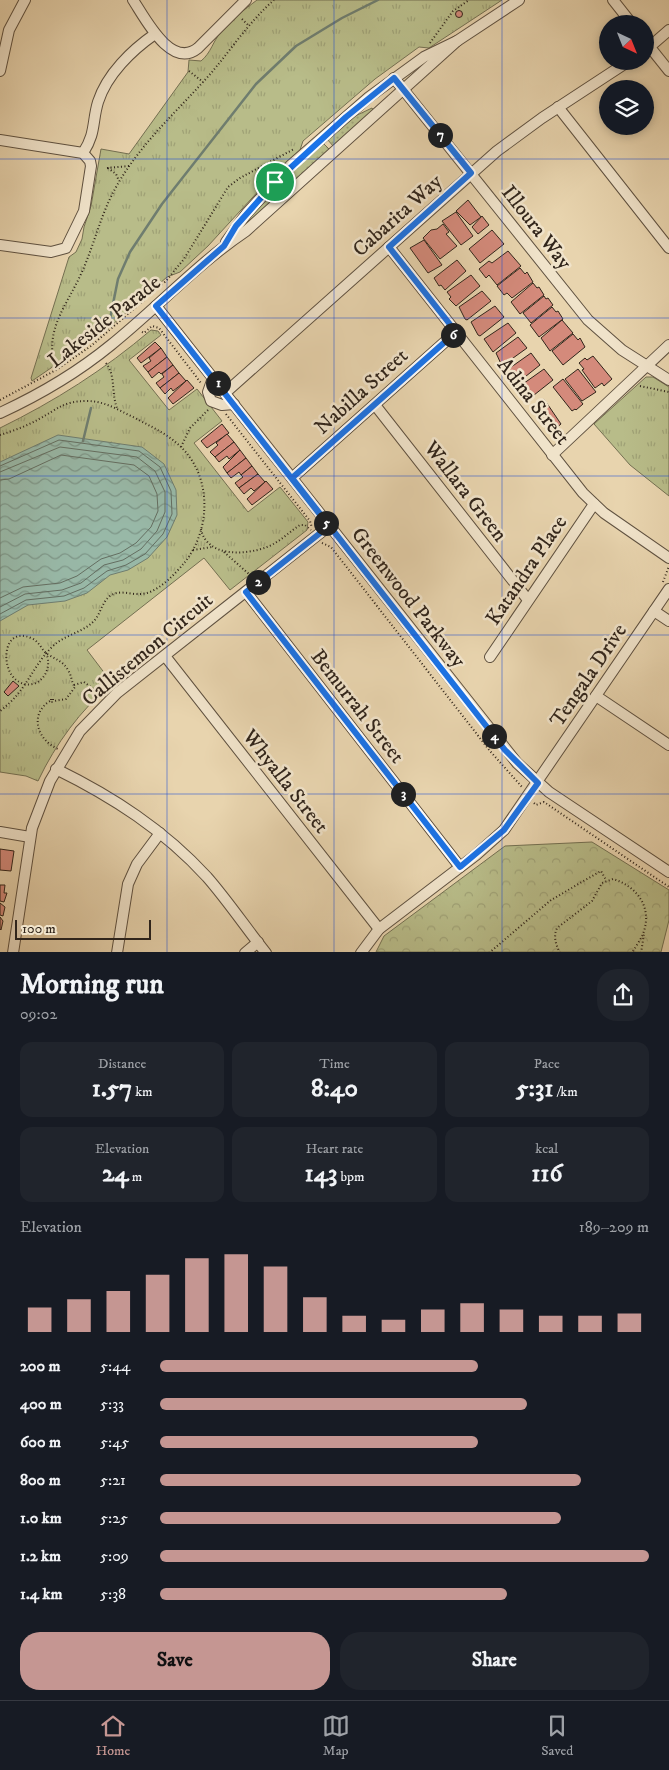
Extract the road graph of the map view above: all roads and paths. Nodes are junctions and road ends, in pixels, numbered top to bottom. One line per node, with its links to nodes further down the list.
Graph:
1 (25, 0): 18 (street)
2 (133, 0): 12 (street)
3 (246, 0): 12 (street)
4 (274, 0): 10 (path)
5 (469, 0): 15 (path)
6 (519, 0): 13 (street, Lakeside Parade)
7 (613, 0): 9 (street)
8 (238, 15): 10 (path)
9 (625, 15)
10 (249, 26): 22 (path)
11 (669, 30): 14 (street)
12 (155, 34): 27 (street)
13 (458, 41): 21 (street, Lakeside Parade); 23 (street, Lakeside Parade)
14 (654, 41)
15 (428, 45)
16 (654, 54): 20 (street)
17 (615, 70): 24 (street, Cabarita Way)
18 (0, 71)
19 (189, 72): 22 (path)
20 (669, 72)
21 (394, 78): 23 (street, Illoura Way); 32 (street, Lakeside Parade)
22 (203, 82): 28 (path)
23 (404, 90): 29 (street, Illoura Way); 32 (street, Lakeside Parade)
24 (558, 108): 29 (street, Cabarita Way); 34 (street)
25 (0, 140): 27 (street)
26 (300, 146): 41 (path)
27 (83, 153): 31 (street)
28 (129, 166): 30 (path); 30 (path)
29 (471, 173): 33 (street, Cabarita Way); 40 (street, Illoura Way)
30 (119, 182): 41 (path)
31 (0, 245)
32 (224, 246): 35 (street, Lakeside Parade)
33 (389, 247): 36 (street, Adina Street); 47 (street, Cabarita Way)
34 (669, 248)
35 (156, 306): 42 (street, Greenwood Parkway); 54 (street, Lakeside Parade)
36 (456, 332): 50 (street, Nabilla Street); 57 (street, Adina Street)
37 (144, 333): 45 (path)
38 (669, 345): 40 (street)
39 (106, 363): 52 (path)
40 (647, 366): 43 (street, Illoura Way); 57 (street)
41 (56, 370): 48 (path)
42 (213, 378): 47 (street, Greenwood Parkway); 49 (street)
43 (669, 380)
44 (637, 383): 46 (path)
45 (202, 385)
46 (669, 392)
47 (225, 393): 49 (street, Greenwood Parkway)
48 (0, 400)
49 (234, 404): 58 (street, Greenwood Parkway)
50 (375, 405): 58 (street, Nabilla Street); 70 (street, Wallara Green)
51 (206, 407): 56 (path)
52 (117, 409): 55 (path); 56 (path)
53 (222, 412): 65 (path)
54 (0, 413)
55 (0, 434)
56 (181, 447): 61 (path)
57 (552, 455): 59 (street, Adina Street)
58 (292, 478): 60 (street, Greenwood Parkway)
59 (594, 504): 66 (street, Adina Street); 70 (street, Katandra Place)
60 (329, 526): 69 (street, Callistemon Circuit); 84 (street, Greenwood Parkway)
61 (201, 528): 63 (path); 64 (path)
62 (320, 541): 85 (path)
63 (212, 547): 64 (path); 65 (path)
64 (193, 550): 73 (path)
65 (224, 552): 67 (path)
66 (669, 558)
67 (252, 577)
68 (669, 589): 71 (street, Tengala Drive)
69 (246, 592): 74 (street, Callistemon Circuit); 90 (street, Bemurrah Street)
70 (528, 600): 75 (street, Katandra Place)
71 (654, 611): 72 (street); 79 (street, Tengala Drive)
72 (669, 621)
73 (46, 654): 76 (path); 76 (path); 76 (path); 77 (path)
74 (165, 656): 83 (street, Callistemon Circuit); 94 (street, Whyalla Street)
75 (490, 657)
76 (27, 684): 80 (path)
77 (74, 685): 78 (path); 82 (path)
78 (101, 696)
79 (596, 696): 81 (street); 84 (street, Tengala Drive)
80 (0, 711)
81 (669, 745)
82 (58, 749)
83 (56, 769): 88 (street); 89 (street, Callistemon Circuit)
84 (538, 783): 90 (street); 91 (street, Greenwood Parkway)
85 (520, 792)
86 (533, 803): 93 (path)
87 (0, 832): 89 (street)
88 (160, 833): 96 (street); 98 (street)
89 (30, 837): 97 (street, Callistemon Circuit)
90 (460, 867): 94 (street)
91 (669, 872)
92 (606, 880): 95 (path); 102 (path); 103 (path)
93 (669, 887)
94 (379, 929): 101 (street)
95 (644, 932): 104 (path); 105 (path)
96 (258, 942): 99 (street); 100 (street)
97 (14, 952)
98 (117, 952)
99 (245, 952)
100 (266, 952)
101 (361, 952)
102 (489, 952)
103 (560, 952)
104 (632, 952)
105 (641, 952)

